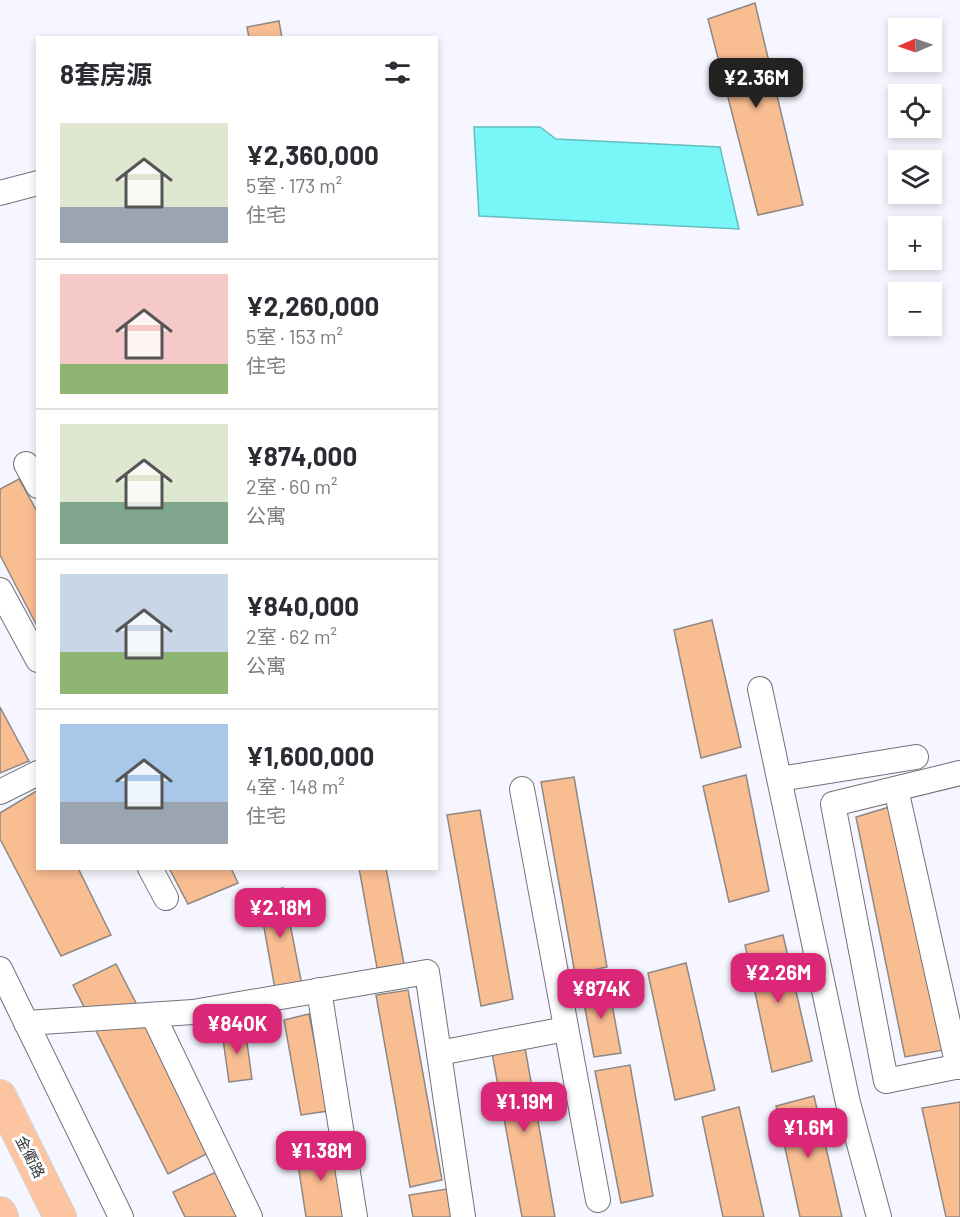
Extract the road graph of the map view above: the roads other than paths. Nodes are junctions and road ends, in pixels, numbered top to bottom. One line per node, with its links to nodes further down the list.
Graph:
1 (36, 184): 2 (street)
2 (0, 193)
3 (26, 464): 4 (street)
4 (36, 482)
5 (0, 590): 6 (street)
6 (36, 656)
7 (760, 689): 11 (street)
8 (916, 757): 11 (street)
9 (960, 773): 13 (street)
10 (36, 774): 14 (street)
11 (780, 779): 31 (street)
12 (522, 789): 21 (street)
13 (896, 789): 23 (street); 23 (street)
14 (0, 792)
15 (151, 870): 16 (street)
16 (166, 898)
17 (0, 969): 20 (street)
18 (319, 990): 19 (street); 22 (street); 29 (street)
19 (153, 1015): 20 (street); 28 (street)
20 (26, 1023): 27 (street)
21 (566, 1029): 22 (street); 25 (street)
22 (439, 1053): 30 (street)
23 (959, 1066)
24 (0, 1096): 26 (main road, 金衢路)
25 (598, 1200)
26 (60, 1217)
27 (121, 1217)
28 (250, 1217)
29 (355, 1217)
30 (463, 1217)
31 (879, 1217)

